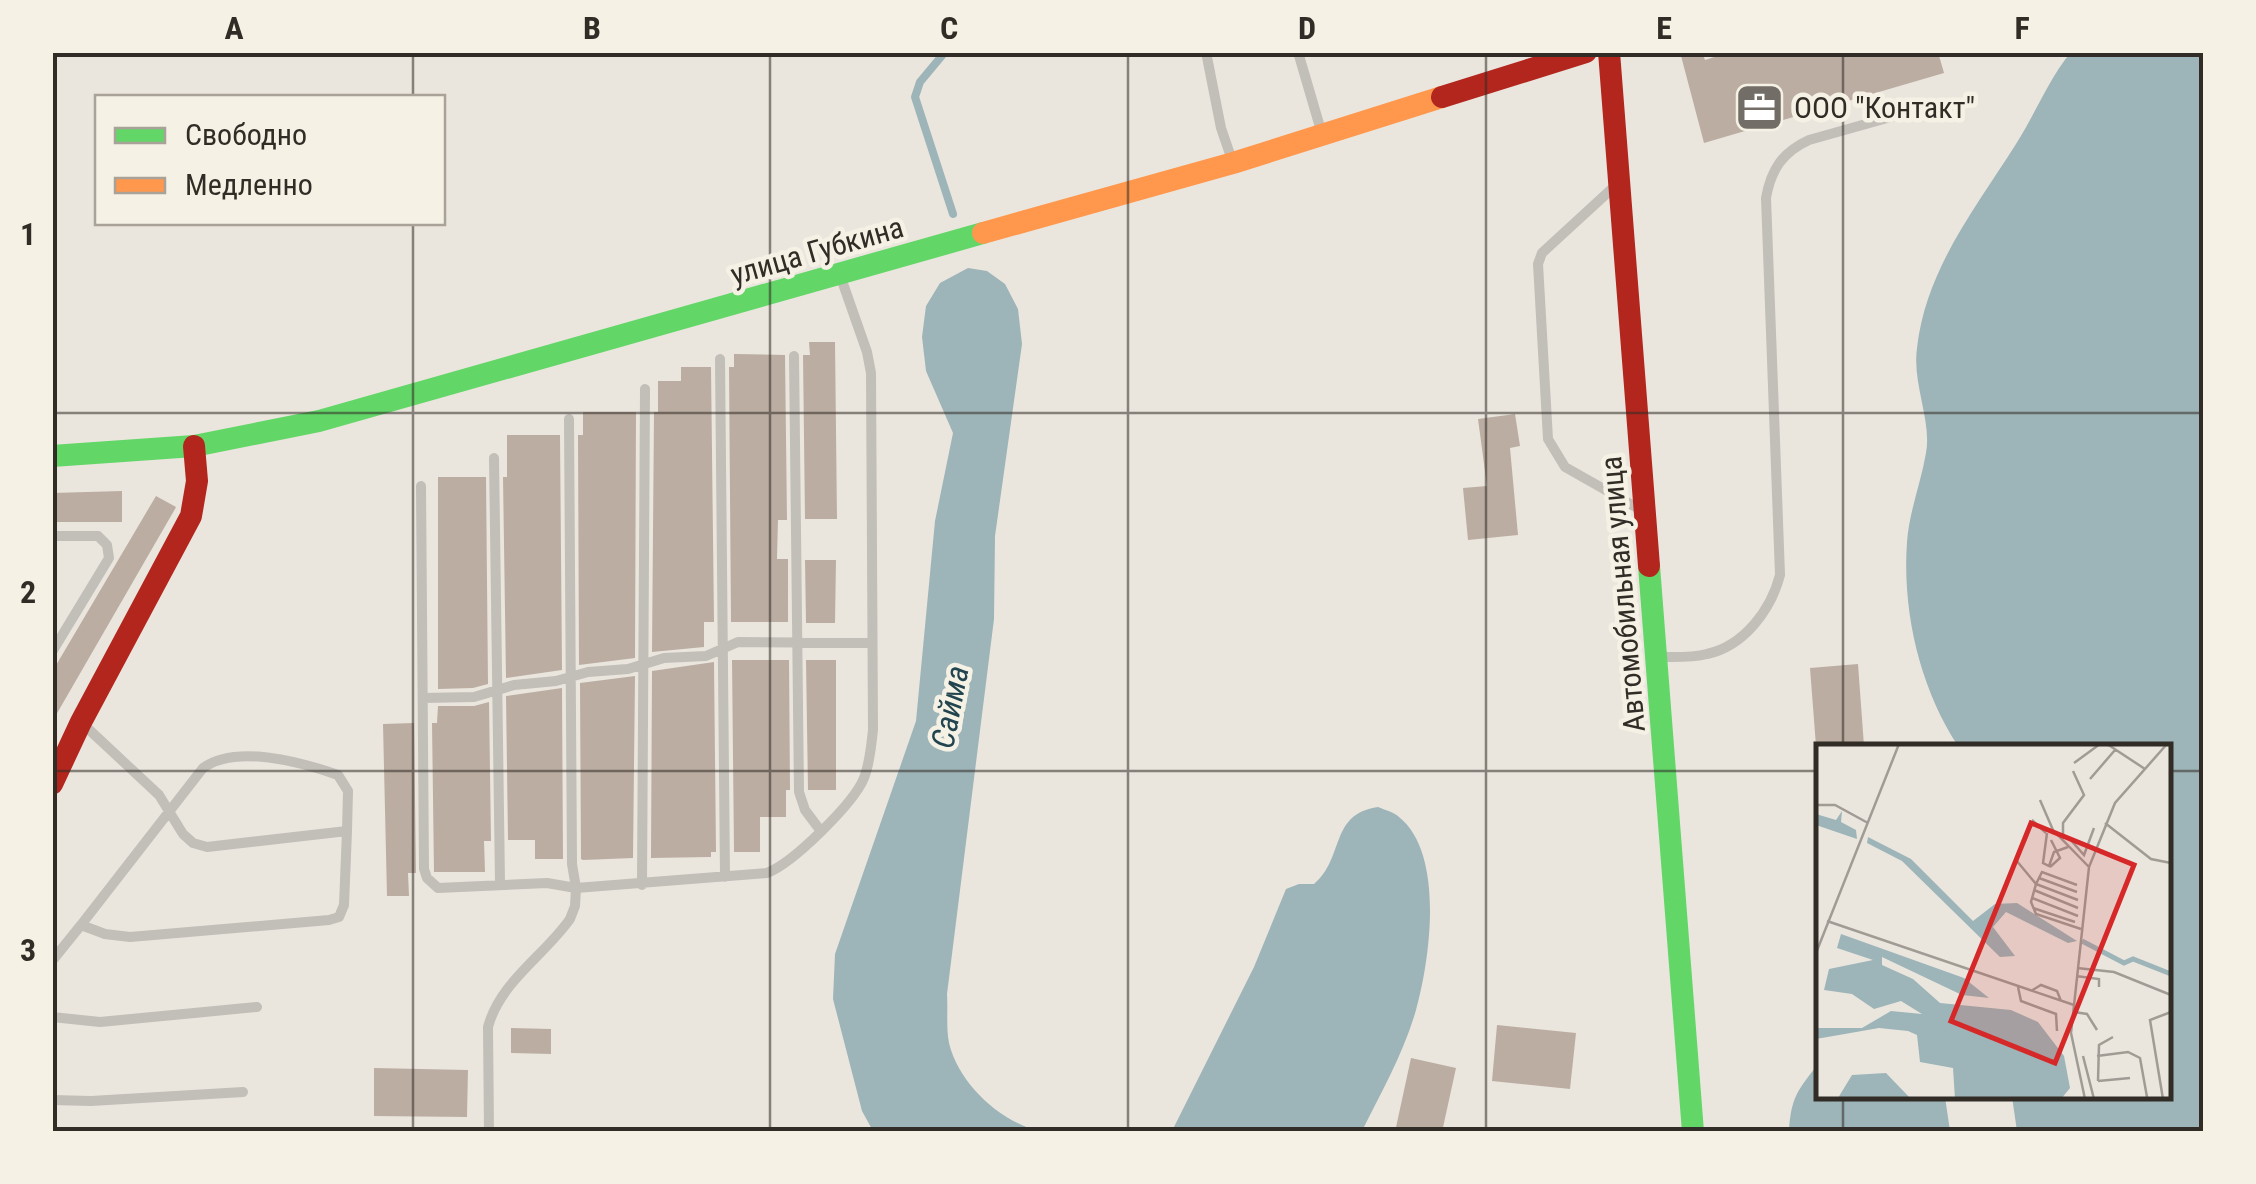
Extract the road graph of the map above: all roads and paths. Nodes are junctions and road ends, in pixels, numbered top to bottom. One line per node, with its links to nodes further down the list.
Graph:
1 (1206, 52): 7 (lane)
2 (1298, 52): 6 (lane)
3 (1586, 52): 6 (street, улица Губкина)
4 (1609, 52): 8 (street, Автомобильная улица)
5 (1937, 104): 24 (lane)
6 (1322, 135): 7 (street, улица Губкина)
7 (1233, 163): 9 (street, улица Губкина)
8 (1620, 182): 18 (street, Автомобильная улица); 18 (lane)
9 (840, 276): 14 (street, улица Губкина); 21 (lane)
10 (794, 356): 20 (lane)
11 (720, 359): 22 (lane)
12 (645, 389): 25 (lane)
13 (570, 419): 26 (lane)
14 (194, 446): 15 (street, улица Губкина); 29 (street)
15 (52, 456)
16 (494, 458): 27 (lane)
17 (421, 486): 28 (lane)
18 (1646, 513): 24 (street, Автомобильная улица)
19 (52, 536): 23 (lane)
20 (798, 642): 21 (lane); 22 (lane); 32 (lane)
21 (872, 643): 32 (lane)
22 (723, 648): 25 (lane); 34 (lane)
23 (52, 652)
24 (1658, 657): 45 (street, Автомобильная улица)
25 (644, 664): 26 (lane); 36 (lane)
26 (571, 677): 27 (lane); 37 (lane)
27 (498, 690): 28 (lane); 35 (lane)
28 (423, 698): 35 (lane)
29 (81, 722): 30 (street); 31 (lane)
30 (52, 784)
31 (170, 811): 33 (lane); 33 (lane); 38 (lane)
32 (820, 830): 34 (lane)
33 (346, 831): 38 (lane)
34 (725, 877): 36 (lane)
35 (500, 883): 37 (lane)
36 (642, 884): 37 (lane)
37 (576, 888): 44 (lane)
38 (81, 925): 39 (lane)
39 (52, 961)
40 (257, 1007): 41 (lane)
41 (52, 1017)
42 (243, 1092): 43 (lane)
43 (52, 1100)
44 (488, 1132)
45 (1693, 1132)

